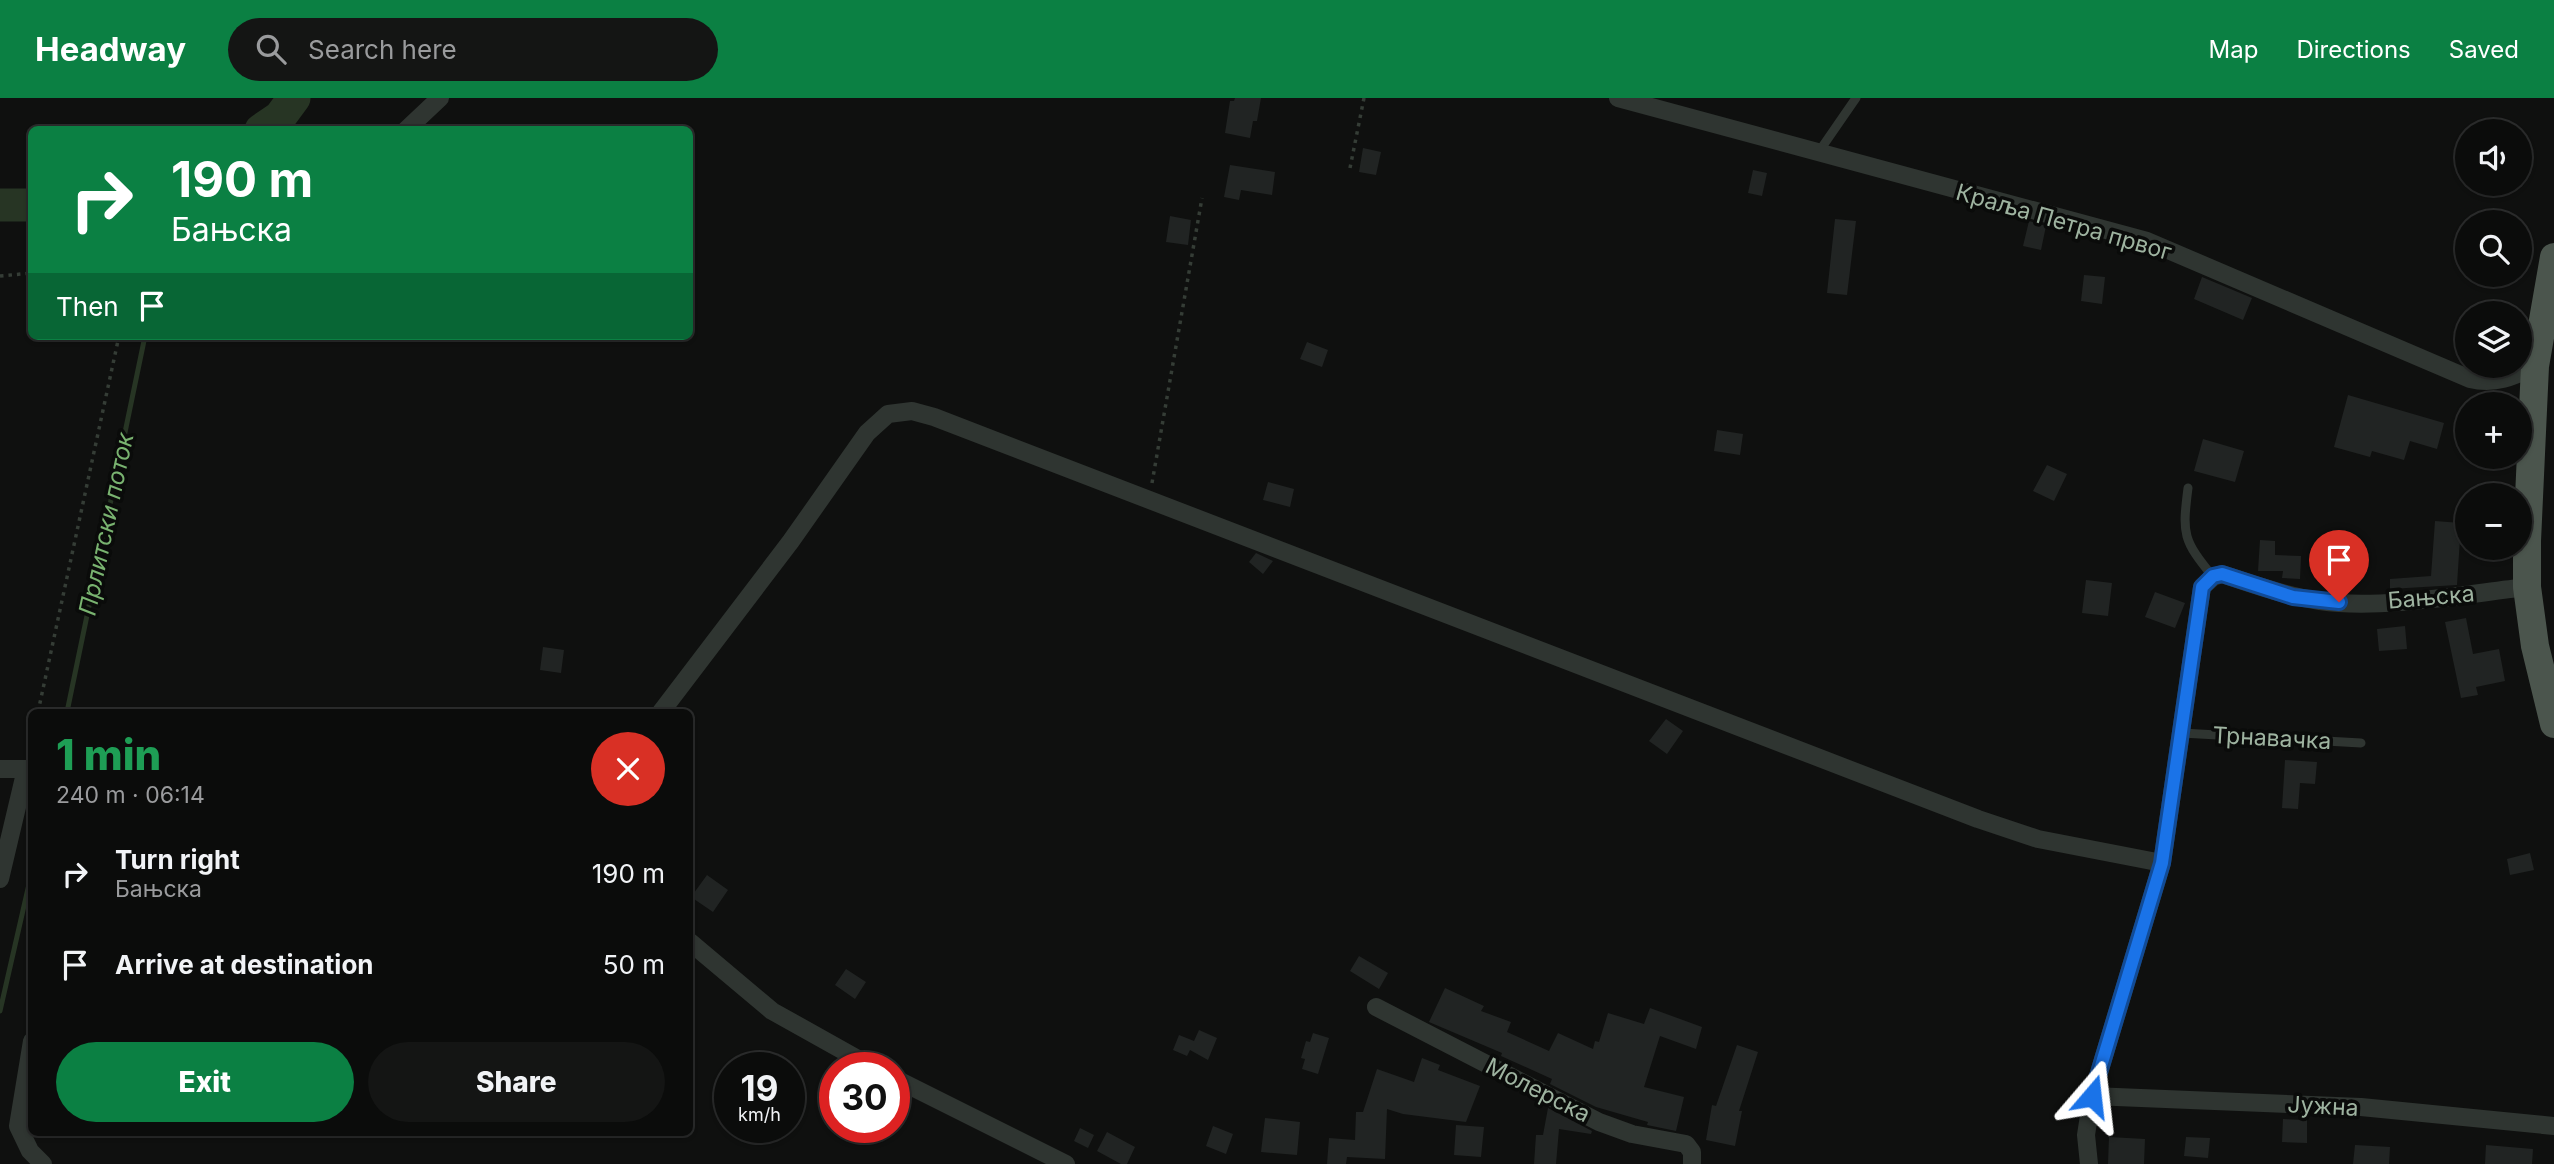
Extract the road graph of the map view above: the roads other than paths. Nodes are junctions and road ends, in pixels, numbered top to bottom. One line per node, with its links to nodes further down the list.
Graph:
1 (440, 98): 4 (street)
2 (1618, 98): 5 (street, Краља Петра првог)
3 (1856, 98): 5 (lane)
4 (410, 126)
5 (1818, 153): 7 (street, Краља Петра првог)
6 (2554, 257): 7 (main road)
7 (2535, 366): 10 (main road)
8 (2188, 488): 9 (lane)
9 (2213, 576): 10 (street, Бањска); 14 (street)
10 (2527, 587): 11 (main road)
11 (2544, 648): 13 (main road)
12 (663, 709): 19 (street)
13 (2554, 724)
14 (2182, 733): 15 (lane, Трнавачка); 19 (street)
15 (2361, 743)
16 (0, 769): 17 (street)
17 (28, 769)
18 (28, 773): 20 (street)
19 (2162, 863): 26 (street)
20 (0, 879)
21 (693, 945): 23 (street)
22 (1376, 1007): 30 (street, Молерска)
23 (845, 1052)
24 (28, 1065): 28 (street)
25 (910, 1086): 29 (street)
26 (2092, 1096): 27 (street, Јужна); 31 (street)
27 (2554, 1126)
28 (44, 1164)
29 (1066, 1164)
30 (1692, 1164)
31 (2089, 1164)

